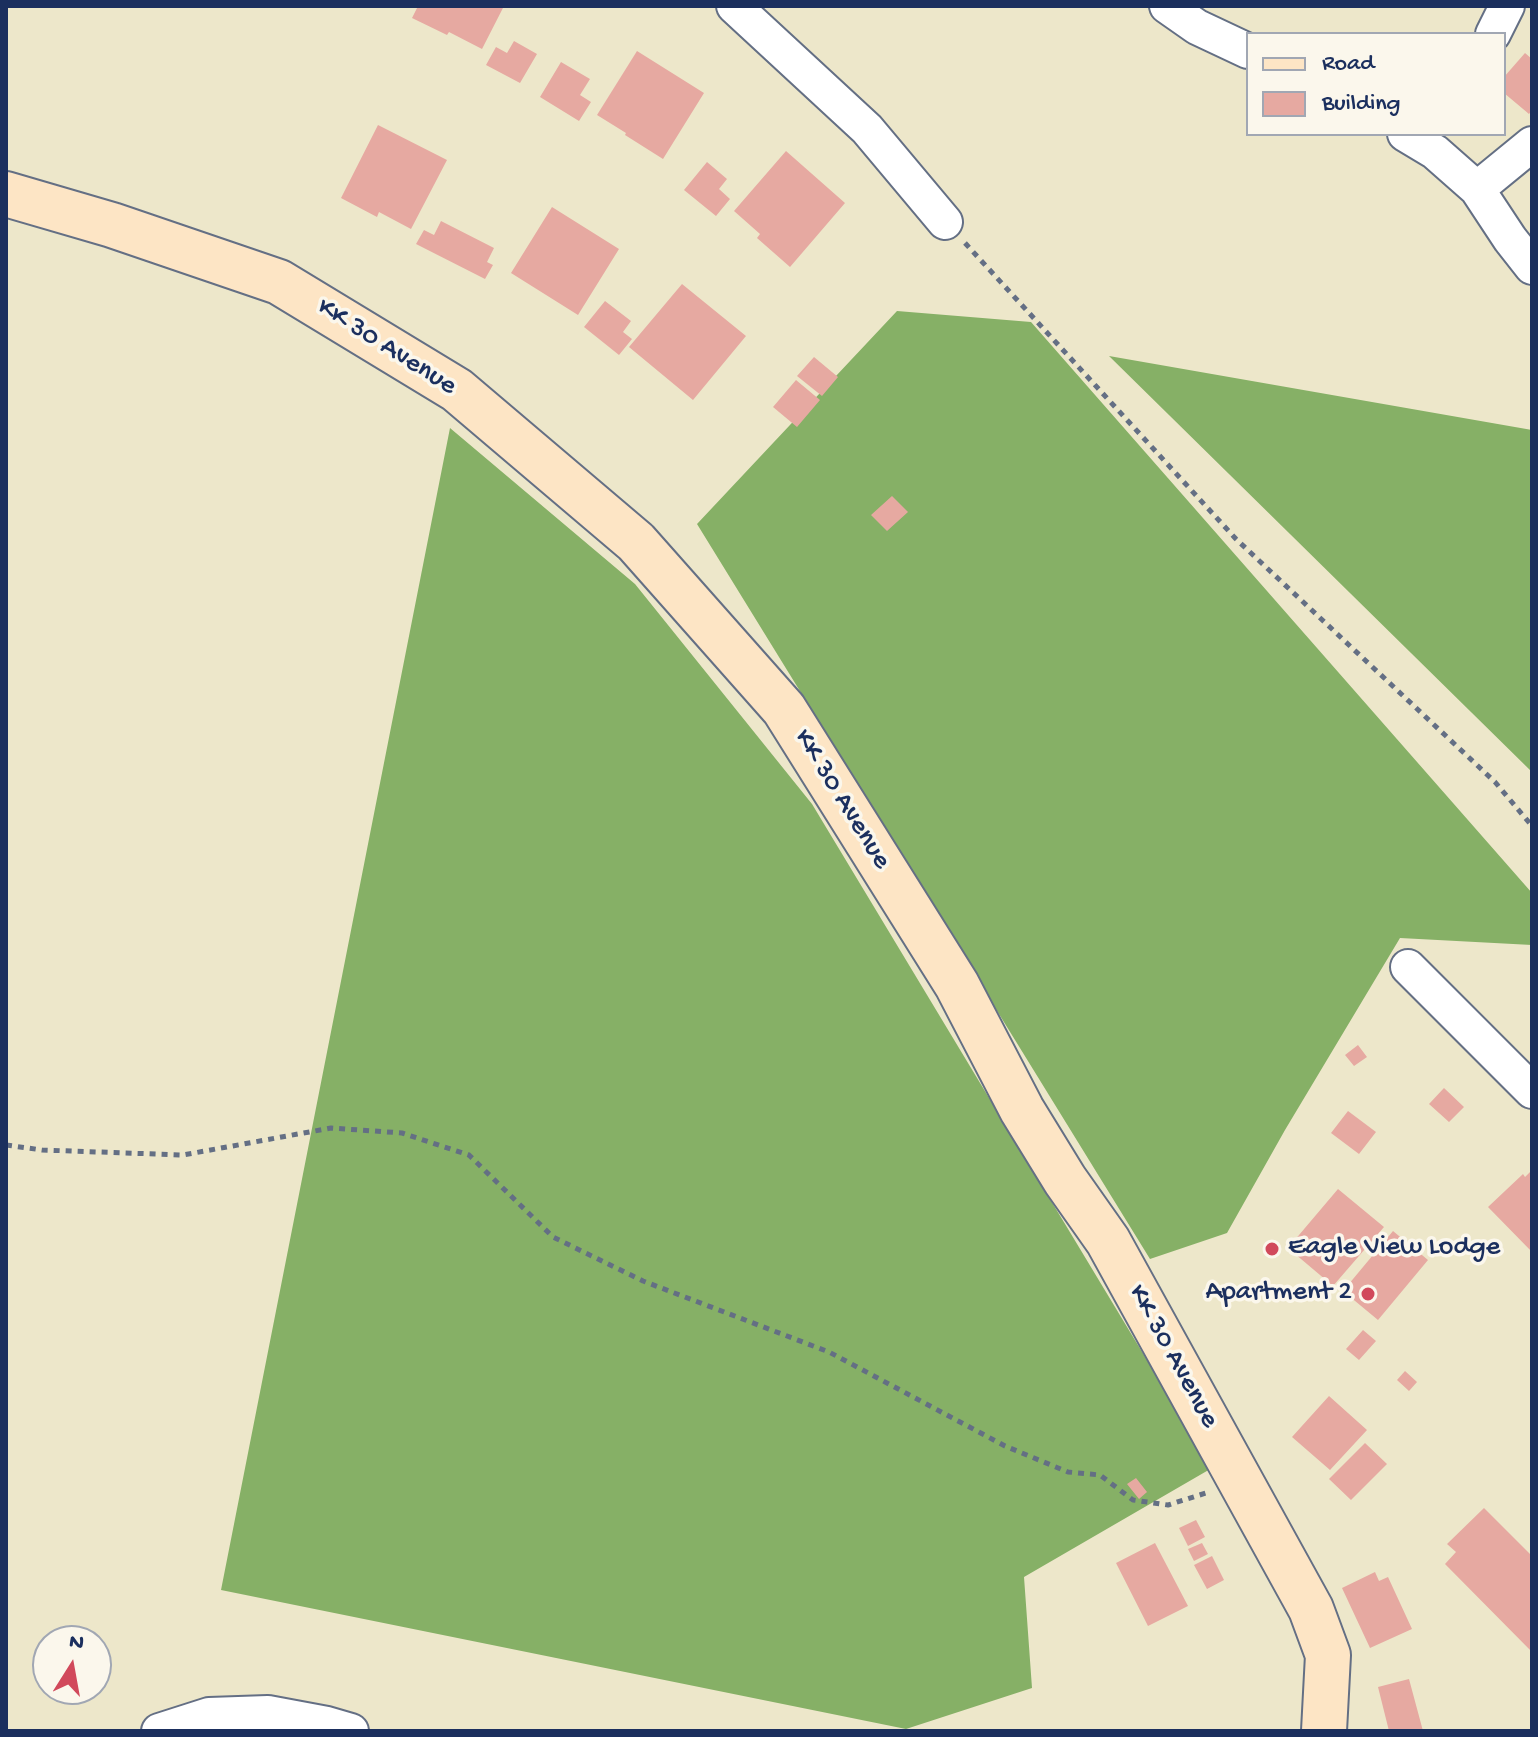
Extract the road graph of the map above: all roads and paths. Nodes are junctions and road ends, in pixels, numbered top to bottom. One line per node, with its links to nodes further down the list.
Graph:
1 (734, 6): 11 (street)
2 (1167, 6): 5 (street)
3 (1507, 6): 4 (street)
4 (1494, 32)
5 (1246, 50)
6 (1413, 136): 7 (street)
7 (1440, 143): 9 (street)
8 (1532, 144): 9 (street)
9 (1477, 189): 12 (street)
10 (6, 194): 17 (main road, KK 30 Avenue)
11 (945, 222): 13 (path)
12 (1532, 267)
13 (1532, 826)
14 (1408, 967): 15 (street)
15 (1532, 1091)
16 (6, 1145): 17 (path)
17 (1242, 1482): 20 (main road, KK 30 Avenue)
18 (159, 1731): 19 (street)
19 (351, 1731)
20 (1324, 1731)

